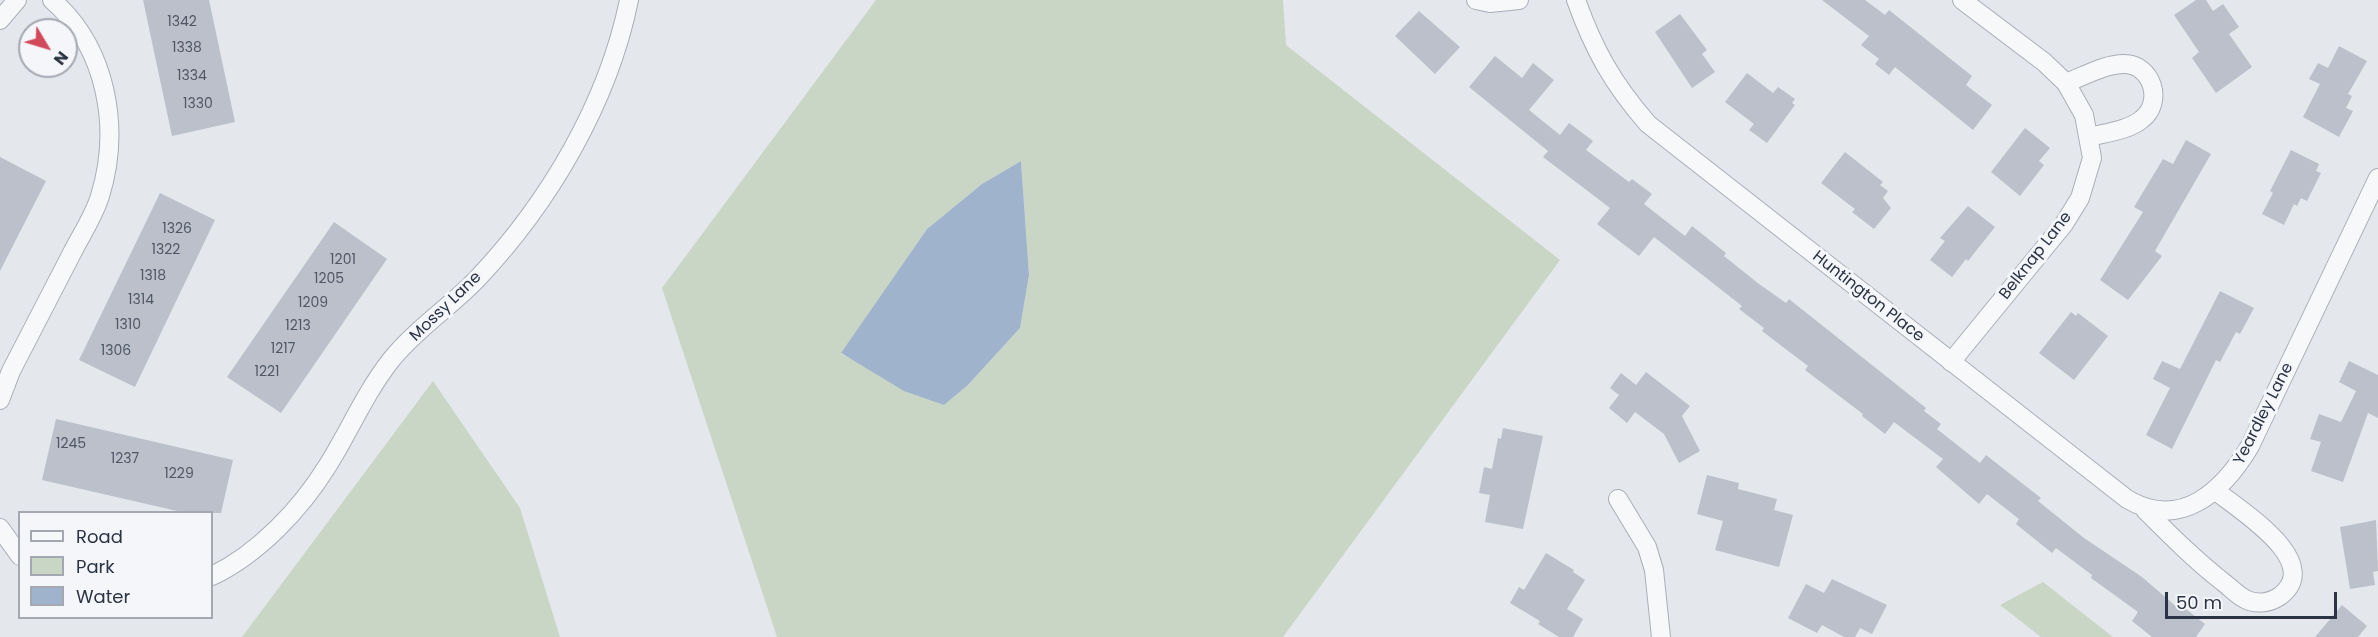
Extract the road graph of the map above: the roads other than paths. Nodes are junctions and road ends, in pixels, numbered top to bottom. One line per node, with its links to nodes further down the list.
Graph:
1 (17, 0): 8 (street)
2 (52, 0): 13 (street)
3 (629, 0): 19 (street, Mossy Lane)
4 (1476, 0): 5 (street)
5 (1519, 0)
6 (1576, 0): 12 (street, Huntington Place)
7 (1962, 0): 9 (street, Belknap Lane)
8 (0, 20)
9 (2066, 83): 10 (street, Belknap Lane); 10 (street)
10 (2089, 137): 12 (street, Belknap Lane)
11 (2378, 178): 14 (street, Yeardley Lane)
12 (1951, 362): 16 (street, Huntington Place)
13 (0, 400)
14 (2216, 491): 16 (street); 16 (street)
15 (1618, 499): 20 (street)
16 (2145, 510)
17 (0, 528): 18 (street)
18 (18, 553)
19 (213, 576)
20 (1661, 637)

